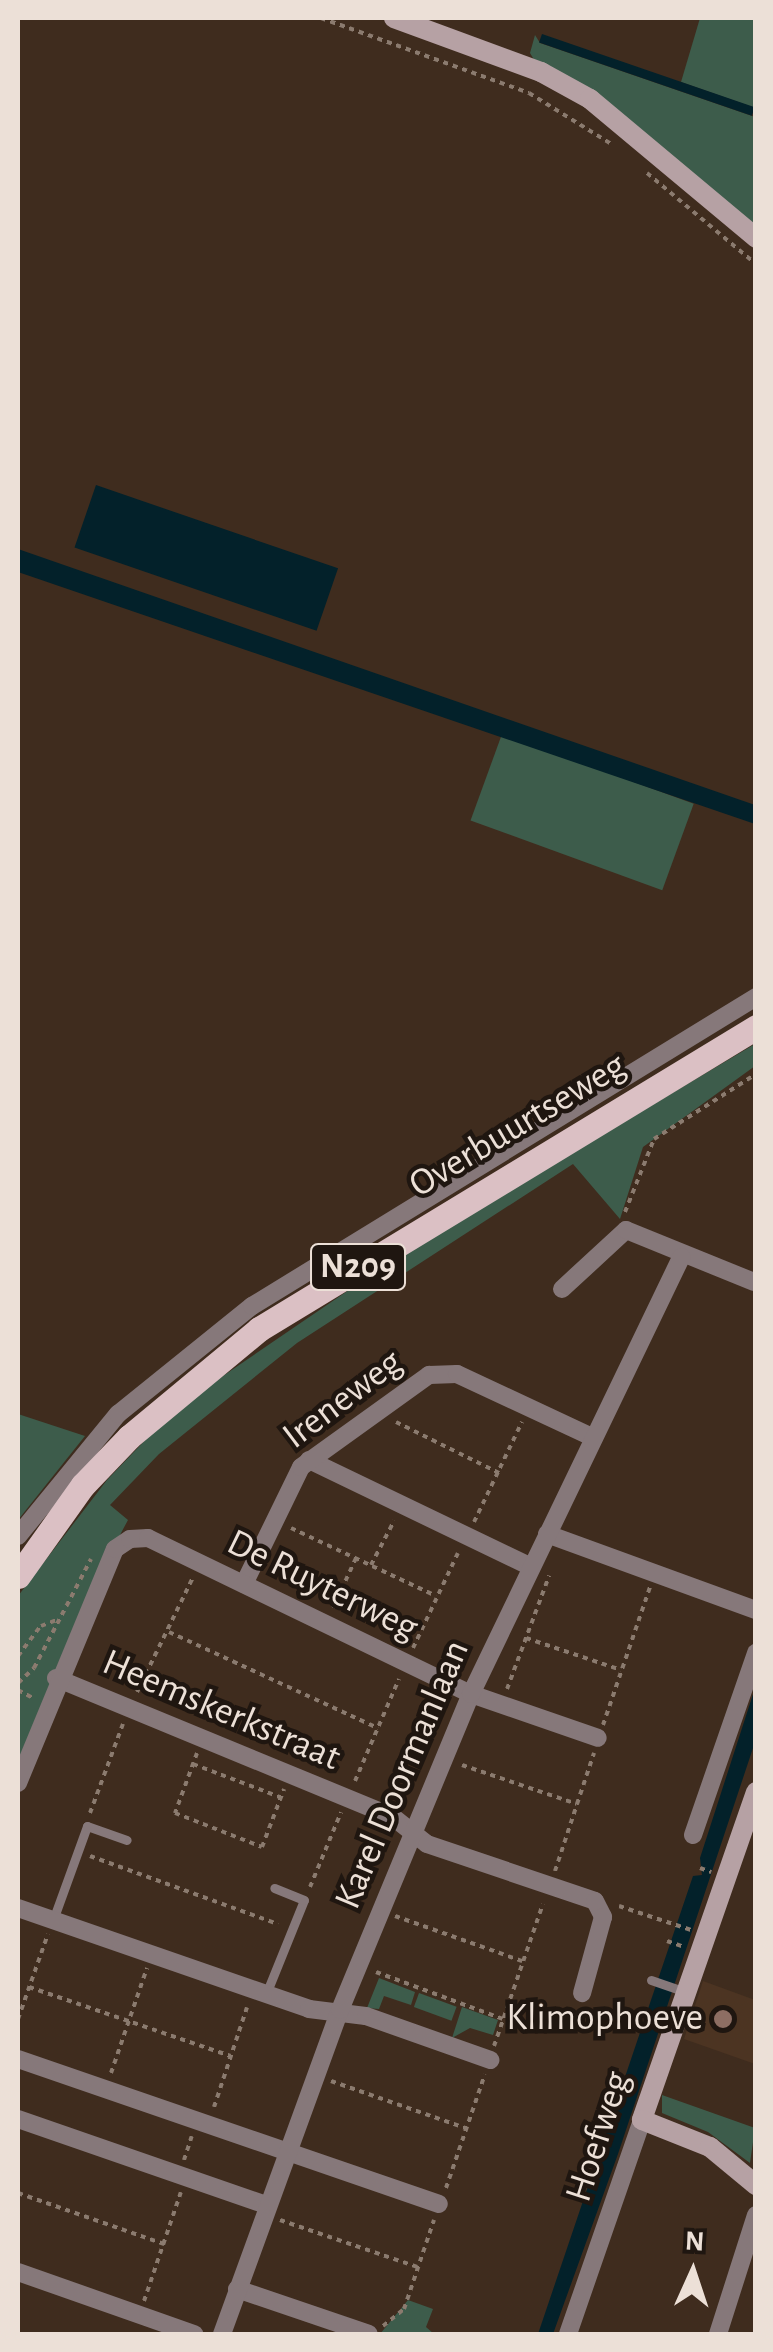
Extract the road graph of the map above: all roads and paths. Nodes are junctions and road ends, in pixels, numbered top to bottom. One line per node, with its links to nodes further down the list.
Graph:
1 (321, 18): 3 (path)
2 (394, 18): 5 (street)
3 (628, 156)
4 (642, 168): 6 (path)
5 (756, 238)
6 (756, 264)
7 (756, 997): 21 (street, Overbuurtseweg)
8 (756, 1027): 26 (main road, Overbuurtseweg / N209)
9 (756, 1074): 10 (path)
10 (626, 1230): 11 (street); 13 (street)
11 (682, 1257): 12 (street); 15 (street, Karel Doormanlaan)
12 (755, 1282)
13 (562, 1289)
14 (375, 1412): 15 (street, Ireneweg); 16 (street, Ireneweg); 17 (path)
15 (594, 1438): 20 (street, Karel Doormanlaan)
16 (309, 1460): 18 (street); 19 (street, Ireneweg)
17 (499, 1472)
18 (402, 1504): 24 (path); 25 (street)
19 (273, 1520): 23 (path); 27 (street, Ireneweg)
20 (548, 1534): 25 (street, Karel Doormanlaan); 29 (street)
21 (18, 1536)
22 (97, 1554): 30 (path)
23 (356, 1558): 24 (path); 31 (path)
24 (370, 1565): 28 (path)
25 (541, 1570): 33 (path); 39 (street, Karel Doormanlaan)
26 (18, 1576)
27 (244, 1584): 31 (street, De Ruyterweg); 37 (street, De Ruyterweg)
28 (437, 1597)
29 (756, 1610)
30 (57, 1620): 35 (path); 38 (path)
31 (325, 1624): 39 (street, De Ruyterweg)
32 (167, 1631): 42 (path)
33 (526, 1638): 36 (path); 41 (path)
34 (756, 1653): 51 (street)
35 (18, 1656)
36 (622, 1670)
37 (56, 1678): 40 (street); 44 (street, Heemskerkstraat)
38 (18, 1686): 40 (path)
39 (470, 1694): 41 (street, De Ruyterweg); 50 (street, Karel Doormanlaan)
40 (45, 1703): 47 (street)
41 (501, 1704): 43 (street, De Ruyterweg)
42 (378, 1728)
43 (598, 1738)
44 (202, 1739): 45 (path); 46 (street, Heemskerkstraat)
45 (193, 1764): 49 (path); 49 (path)
46 (288, 1775): 49 (path); 50 (street, Heemskerkstraat)
47 (18, 1782)
48 (756, 1792): 68 (street, Hoefweg)
49 (280, 1797)
50 (412, 1833): 57 (street, Karel Doormanlaan); 70 (street, Heemskerkstraat)
51 (693, 1835)
52 (126, 1840): 53 (lane)
53 (78, 1852): 58 (lane); 59 (path)
54 (274, 1888): 59 (lane)
55 (612, 1904): 60 (path)
56 (18, 1908): 58 (street)
57 (380, 1911): 64 (path); 65 (street, Karel Doormanlaan)
58 (53, 1920): 63 (street); 67 (path)
59 (292, 1930): 69 (lane)
60 (694, 1930)
61 (667, 1941): 62 (path)
62 (691, 1950)
63 (151, 1954): 69 (street); 74 (path)
64 (522, 1961)
65 (358, 1966): 71 (street, Karel Doormanlaan); 72 (path)
66 (651, 1980): 68 (lane)
67 (29, 1987): 73 (path); 74 (path)
68 (681, 1990): 81 (street, Hoefweg)
69 (259, 1992): 71 (street); 75 (path)
70 (582, 1994)
71 (340, 2010): 77 (street); 78 (street, Karel Doormanlaan)
72 (503, 2018)
73 (18, 2020)
74 (129, 2021): 75 (path); 79 (path)
75 (231, 2056): 82 (path)
76 (18, 2059): 79 (street)
77 (490, 2060)
78 (314, 2075): 83 (path); 84 (street, Karel Doormanlaan)
79 (106, 2090): 82 (street)
80 (18, 2119): 85 (street)
81 (642, 2120): 86 (street); 99 (street, Hoefweg)
82 (202, 2124): 84 (street); 85 (path)
83 (468, 2129)
84 (284, 2152): 88 (street); 89 (street, Karel Doormanlaan)
85 (183, 2177): 89 (street); 91 (path)
86 (756, 2185)
87 (18, 2193): 91 (path)
88 (440, 2204)
89 (265, 2210): 92 (path); 94 (street, Karel Doormanlaan)
90 (756, 2215): 100 (street)
91 (164, 2244): 95 (path)
92 (418, 2267)
93 (18, 2272): 95 (street)
94 (237, 2290): 97 (street, Karel Doormanlaan); 98 (street)
95 (140, 2315): 96 (street)
96 (194, 2334)
97 (222, 2334)
98 (369, 2334)
99 (568, 2334)
100 (718, 2334)

